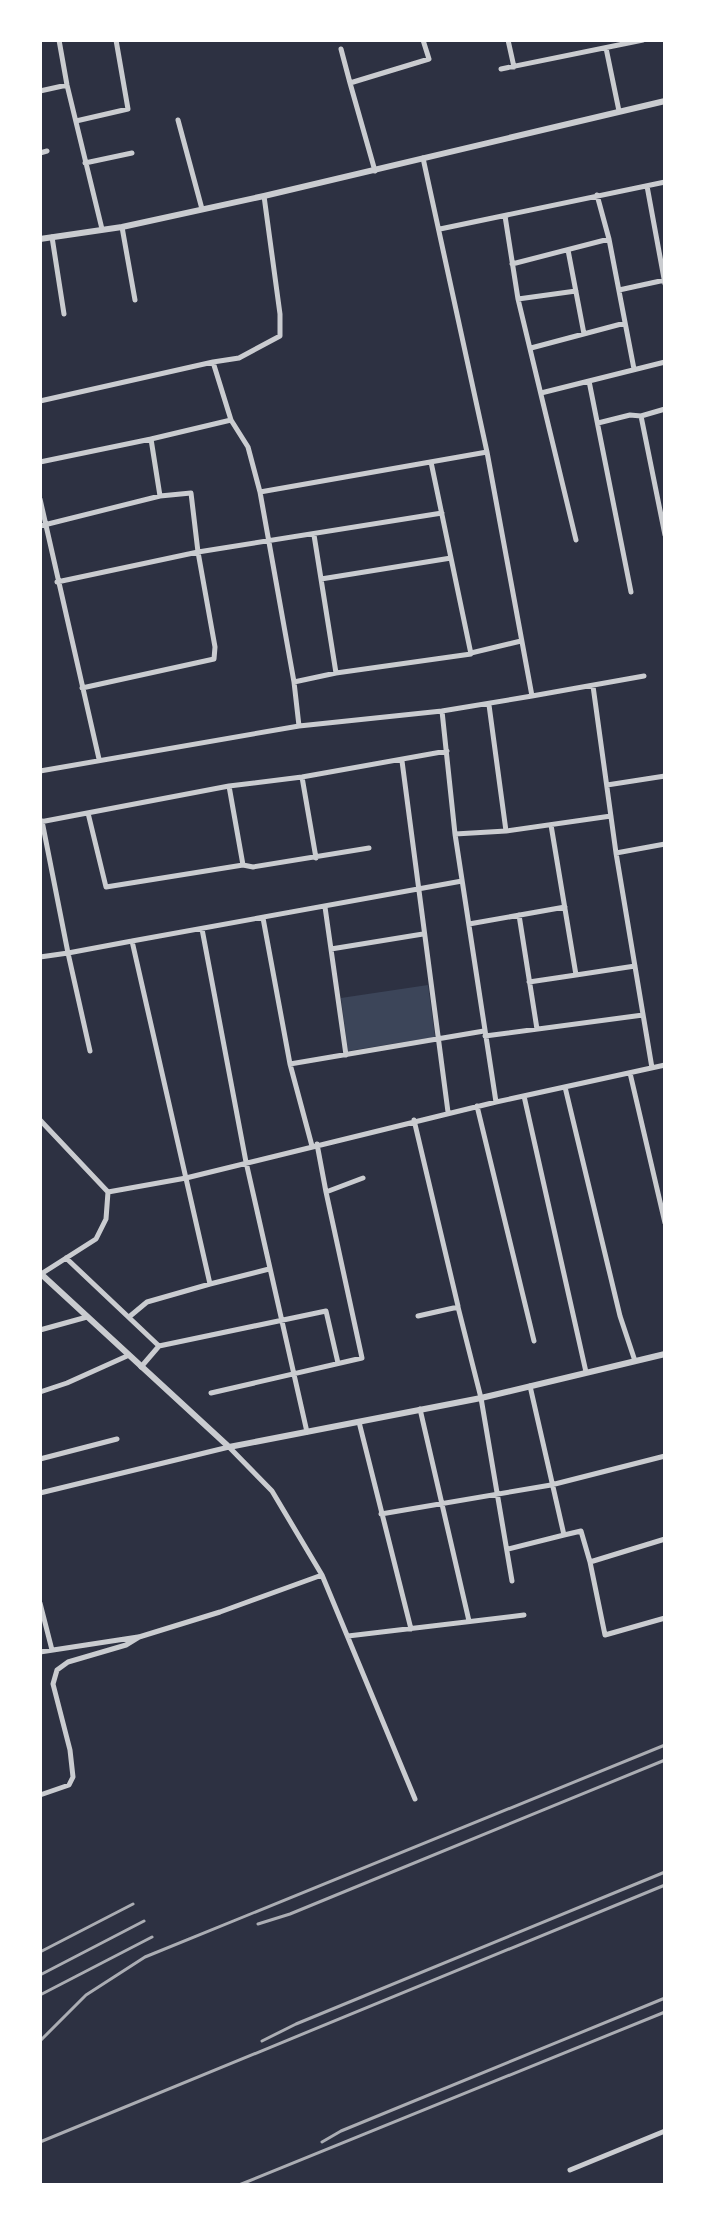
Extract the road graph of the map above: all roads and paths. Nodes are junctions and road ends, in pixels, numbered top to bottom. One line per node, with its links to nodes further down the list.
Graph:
1 (59, 40): 11 (street)
2 (116, 40): 16 (street)
3 (423, 40): 10 (street)
4 (508, 40): 8 (street)
5 (643, 40): 6 (street)
6 (606, 48): 8 (street); 14 (street)
7 (341, 49): 10 (street)
8 (514, 67): 9 (street)
9 (501, 69)
10 (350, 83): 20 (street)
11 (67, 85): 12 (street); 16 (street)
12 (40, 91)
13 (665, 101): 14 (street)
14 (619, 111): 18 (street)
15 (178, 120): 25 (street)
16 (76, 121): 19 (street)
17 (132, 153): 19 (street)
18 (423, 158): 20 (street); 29 (street)
19 (85, 163): 28 (street)
20 (375, 171): 24 (street)
21 (665, 182): 22 (street)
22 (647, 186): 23 (street); 35 (street)
23 (597, 195): 26 (street); 32 (street)
24 (264, 196): 25 (street); 44 (street)
25 (202, 209): 27 (street)
26 (505, 216): 29 (street); 34 (street)
27 (122, 227): 28 (street); 39 (street)
28 (102, 229): 30 (street)
29 (440, 229): 55 (street)
30 (52, 237): 31 (street); 40 (street)
31 (40, 239)
32 (609, 239): 33 (street); 36 (street)
33 (568, 250): 34 (street); 37 (street)
34 (512, 264): 38 (street)
35 (665, 282): 36 (street)
36 (619, 290): 41 (street)
37 (576, 291): 38 (street); 42 (street)
38 (518, 299): 43 (street)
39 (135, 300)
40 (64, 314)
41 (625, 323): 42 (street); 46 (street)
42 (584, 334): 43 (street)
43 (531, 348): 48 (street)
44 (213, 362): 49 (street); 52 (street)
45 (665, 362): 46 (street)
46 (634, 369): 47 (street)
47 (589, 381): 48 (street); 53 (street)
48 (541, 393): 66 (street)
49 (40, 401)
50 (665, 409): 51 (street)
51 (641, 416): 53 (street); 61 (street)
52 (231, 420): 54 (street); 58 (street)
53 (598, 423): 72 (street)
54 (151, 439): 56 (street); 59 (street)
55 (487, 452): 57 (street); 73 (street)
56 (40, 462)
57 (431, 462): 58 (street); 62 (street)
58 (260, 492): 67 (street)
59 (160, 496): 63 (street); 68 (street)
60 (40, 499): 63 (street)
61 (662, 506): 65 (street)
62 (442, 513): 64 (street); 69 (street)
63 (43, 525): 71 (street)
64 (314, 535): 67 (street); 70 (street)
65 (665, 535)
66 (576, 540)
67 (268, 543): 68 (street); 77 (street)
68 (198, 552): 71 (street); 79 (street)
69 (451, 558): 70 (street); 74 (street)
70 (321, 579): 75 (street)
71 (57, 582): 79 (street)
72 (631, 592)
73 (521, 641): 74 (street); 80 (street)
74 (471, 654): 75 (street)
75 (336, 673): 77 (street)
76 (644, 676): 78 (street)
77 (294, 682): 83 (street)
78 (593, 686): 80 (street); 90 (street)
79 (82, 688): 85 (street)
80 (532, 696): 81 (street)
81 (489, 705): 82 (street); 96 (street)
82 (442, 711): 83 (street); 84 (street)
83 (299, 726): 85 (street)
84 (447, 751): 86 (street); 97 (street)
85 (99, 759): 87 (street)
86 (402, 761): 89 (street); 104 (street)
87 (40, 771)
88 (665, 776): 90 (street)
89 (302, 777): 91 (street); 101 (street)
90 (607, 785): 93 (street)
91 (229, 786): 92 (street); 102 (street)
92 (88, 813): 94 (street); 102 (street)
93 (611, 816): 95 (street); 100 (street)
94 (41, 822): 114 (street)
95 (551, 825): 96 (street); 106 (street)
96 (506, 831): 97 (street)
97 (455, 834): 103 (street)
98 (665, 844): 100 (street)
99 (369, 848): 101 (street)
100 (616, 853): 116 (street)
101 (316, 858): 102 (street)
102 (243, 865)
103 (462, 881): 104 (street); 109 (street)
104 (418, 891): 105 (street); 111 (street)
105 (325, 907): 108 (street); 113 (street)
106 (565, 907): 107 (street); 117 (street)
107 (519, 915): 109 (street); 118 (street)
108 (263, 918): 110 (street); 125 (street)
109 (469, 924): 121 (street)
110 (202, 929): 112 (street); 137 (street)
111 (423, 934): 113 (street); 122 (street)
112 (132, 941): 114 (street); 138 (street)
113 (331, 949): 124 (street)
114 (68, 953): 115 (street); 123 (street)
115 (40, 957)
116 (635, 966): 117 (street); 119 (street)
117 (576, 975): 118 (street)
118 (529, 982): 120 (street)
119 (643, 1015): 120 (street); 127 (street)
120 (537, 1029): 121 (street)
121 (485, 1033): 122 (street); 131 (street)
122 (437, 1039): 124 (street); 133 (street)
123 (90, 1051)
124 (346, 1055): 125 (street)
125 (290, 1064): 136 (street)
126 (665, 1065): 127 (street)
127 (652, 1068): 128 (street)
128 (630, 1073): 129 (street); 142 (street)
129 (565, 1087): 130 (street); 157 (street)
130 (524, 1096): 131 (street); 161 (street)
131 (496, 1102): 132 (street)
132 (477, 1106): 133 (street); 153 (street)
133 (448, 1112): 135 (street)
134 (40, 1120): 140 (street)
135 (414, 1120): 136 (street); 147 (street)
136 (314, 1145): 137 (street); 141 (street)
137 (246, 1162): 138 (street); 144 (street)
138 (186, 1178): 140 (street); 146 (street)
139 (363, 1178): 141 (street)
140 (108, 1192): 143 (street)
141 (326, 1192): 158 (street)
142 (665, 1223)
143 (66, 1258): 145 (street); 150 (street)
144 (269, 1269): 146 (street); 151 (street)
145 (40, 1274): 149 (street)
146 (210, 1284): 150 (street)
147 (458, 1307): 148 (street); 165 (street)
148 (418, 1316)
149 (87, 1317): 152 (street); 156 (street)
150 (129, 1317): 154 (street)
151 (281, 1322): 154 (street); 158 (street); 160 (street)
152 (40, 1330)
153 (534, 1341)
154 (159, 1346): 159 (street)
155 (665, 1354): 157 (street)
156 (127, 1356): 159 (street); 163 (street)
157 (635, 1361): 161 (street)
158 (338, 1363): 160 (street)
159 (141, 1367): 170 (street)
160 (293, 1372): 164 (street); 168 (street)
161 (586, 1372): 162 (street)
162 (530, 1385): 165 (street); 173 (street)
163 (40, 1392)
164 (211, 1393)
165 (481, 1398): 166 (street); 175 (street)
166 (420, 1409): 167 (street); 176 (street)
167 (359, 1422): 168 (street); 177 (street)
168 (307, 1432): 170 (street)
169 (117, 1439): 172 (street)
170 (229, 1447): 174 (street); 182 (street)
171 (665, 1456): 173 (street)
172 (40, 1459)
173 (551, 1485): 175 (street); 178 (street)
174 (40, 1493)
175 (497, 1494): 176 (street); 180 (street)
176 (440, 1503): 177 (street); 187 (street)
177 (381, 1514): 188 (street)
178 (564, 1535): 180 (street); 181 (street)
179 (665, 1539): 181 (street)
180 (508, 1549): 183 (street)
181 (590, 1562): 186 (street)
182 (322, 1575): 189 (street); 190 (street)
183 (512, 1581)
184 (40, 1603): 191 (street)
185 (524, 1615): 187 (street)
186 (665, 1618)
187 (469, 1621): 188 (street)
188 (411, 1629): 189 (street)
189 (348, 1636): 194 (street)
190 (139, 1637): 191 (street); 193 (street)
191 (52, 1650): 192 (street)
192 (40, 1652)
193 (40, 1795)
194 (415, 1799)
195 (665, 2131): 196 (street)
196 (570, 2170)

